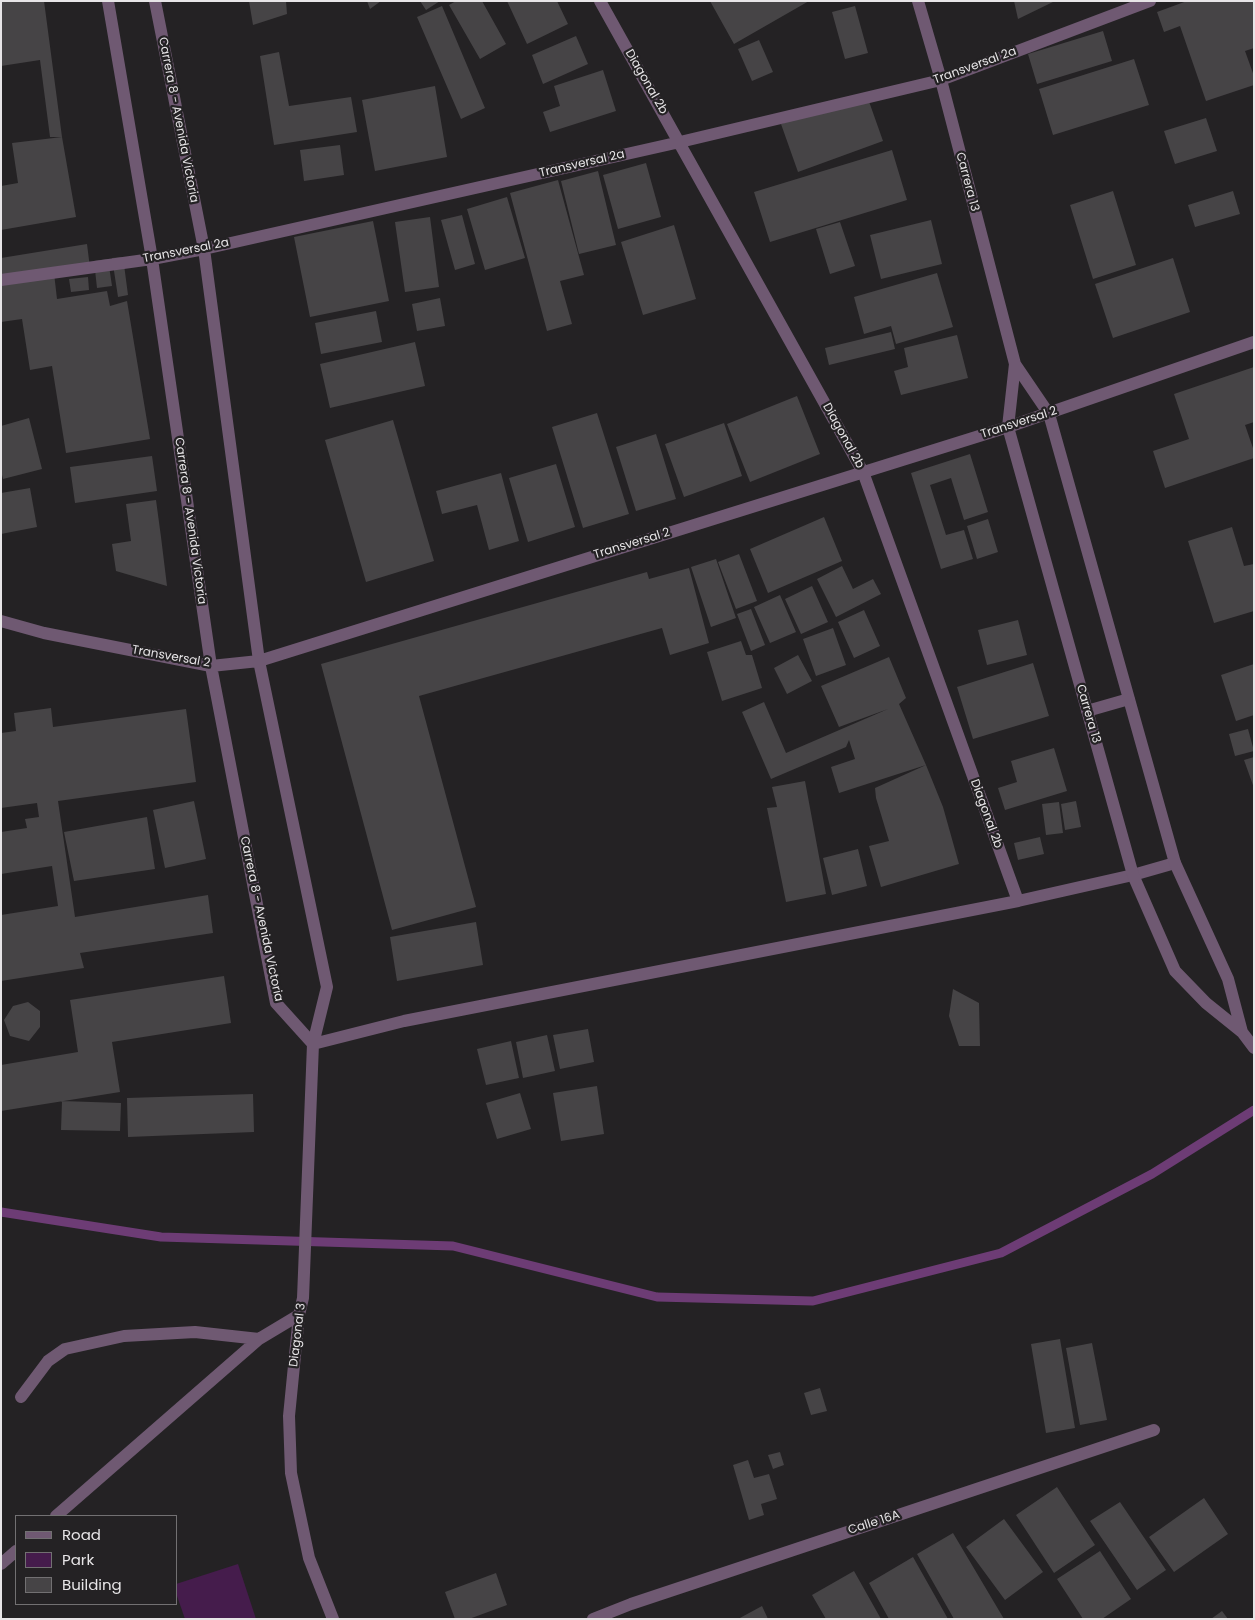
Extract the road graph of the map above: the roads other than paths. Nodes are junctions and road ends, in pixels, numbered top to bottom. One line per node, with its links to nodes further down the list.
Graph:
1 (108, 1): 9 (street, Carrera 8 - Avenida Victoria)
2 (155, 1): 8 (street, Carrera 8 - Avenida Victoria)
3 (600, 1): 7 (street, Diagonal 2b)
4 (918, 1): 6 (street, Carrera 13)
5 (1150, 1): 6 (street, Transversal 2a)
6 (941, 80): 7 (street, Transversal 2a); 12 (street, Carrera 13)
7 (680, 142): 8 (street, Transversal 2a); 15 (street, Diagonal 2b)
8 (204, 249): 9 (street, Transversal 2a); 17 (street, Carrera 8 - Avenida Victoria)
9 (152, 259): 10 (street, Transversal 2a); 18 (street, Carrera 8 - Avenida Victoria)
10 (1, 280)
11 (1254, 342): 13 (street, Transversal 2)
12 (1015, 364): 13 (street, Carrera 13); 14 (street, Carrera 13)
13 (1049, 414): 14 (street, Transversal 2); 19 (street, Carrera 13)
14 (1008, 427): 15 (street, Transversal 2); 20 (street, Carrera 13)
15 (863, 472): 17 (street, Transversal 2); 23 (street, Diagonal 2b)
16 (1, 621): 18 (street, Transversal 2)
17 (259, 661): 18 (street, Transversal 2); 25 (street, Carrera 8 - Avenida Victoria)
18 (211, 666): 25 (street, Carrera 8 - Avenida Victoria)
19 (1129, 699): 20 (street); 21 (street, Carrera 13)
20 (1087, 711): 22 (street, Carrera 13)
21 (1175, 863): 22 (street); 24 (street, Carrera 13)
22 (1133, 875): 23 (street); 24 (street, Carrera 13)
23 (1018, 901): 25 (street)
24 (1242, 1032): 26 (street, Carrera 13)
25 (313, 1044): 27 (street, Diagonal 3)
26 (1254, 1048)
27 (299, 1315): 28 (street); 34 (street, Diagonal 3)
28 (259, 1339): 29 (street); 31 (street)
29 (21, 1397)
30 (1154, 1430): 35 (street, Calle 16A)
31 (57, 1515)
32 (15, 1552): 33 (street)
33 (1, 1564)
34 (333, 1619)
35 (593, 1619)

